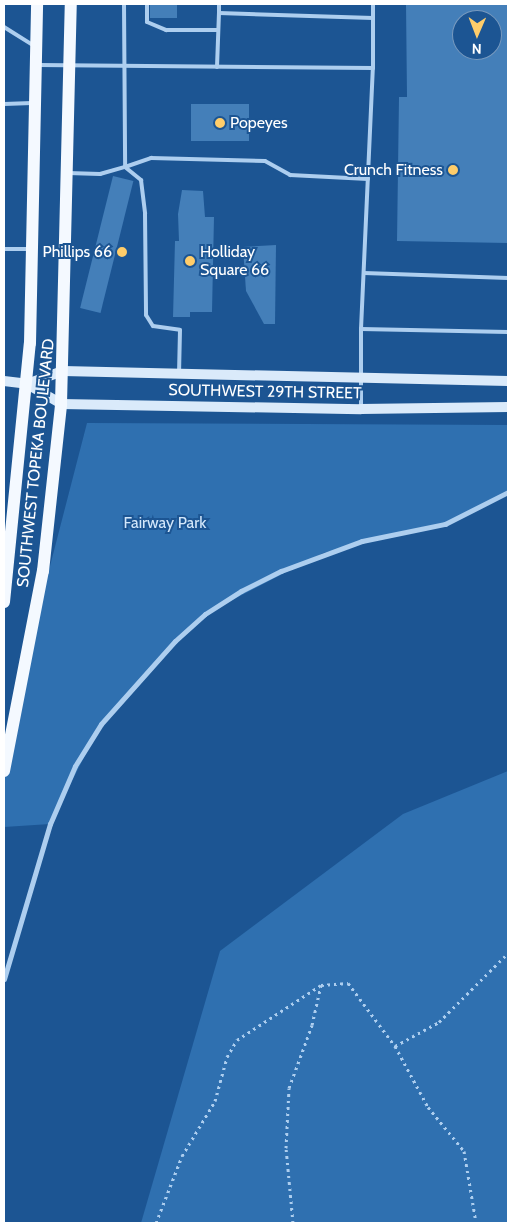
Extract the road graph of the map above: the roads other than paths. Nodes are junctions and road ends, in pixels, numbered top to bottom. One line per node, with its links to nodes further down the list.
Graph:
1 (37, 4): 11 (main road, SOUTHWEST TOPEKA BOULEVARD)
2 (71, 4): 13 (main road, SOUTHWEST TOPEKA BOULEVARD)
3 (124, 4): 14 (lane)
4 (147, 4): 10 (lane)
5 (219, 4): 7 (lane)
6 (373, 4): 8 (lane)
7 (219, 13): 8 (lane); 10 (lane)
8 (373, 18): 16 (lane)
9 (4, 27): 11 (lane)
10 (218, 30): 15 (lane)
11 (36, 48): 12 (main road, SOUTHWEST TOPEKA BOULEVARD)
12 (35, 65): 13 (lane); 17 (main road, SOUTHWEST TOPEKA BOULEVARD)
13 (69, 65): 14 (lane); 20 (main road, SOUTHWEST TOPEKA BOULEVARD)
14 (123, 66): 15 (lane); 19 (lane)
15 (217, 67): 16 (lane)
16 (374, 68): 21 (lane)
17 (35, 103): 18 (lane); 23 (main road, SOUTHWEST TOPEKA BOULEVARD)
18 (4, 104)
19 (125, 167): 20 (lane); 21 (lane); 29 (lane)
20 (68, 173): 28 (main road, SOUTHWEST TOPEKA BOULEVARD)
21 (368, 179): 24 (lane)
22 (4, 249): 23 (lane)
23 (32, 250): 33 (main road, SOUTHWEST TOPEKA BOULEVARD)
24 (364, 273): 25 (lane); 26 (lane)
25 (508, 278)
26 (361, 329): 27 (lane); 30 (lane)
27 (508, 332)
28 (63, 372): 29 (main road, SOUTHWEST 29TH STREET); 33 (main road, SOUTHWEST 29TH STREET); 34 (main road, SOUTHWEST TOPEKA BOULEVARD)
29 (179, 374): 30 (main road, SOUTHWEST 29TH STREET)
30 (361, 378): 32 (main road, SOUTHWEST 29TH STREET); 36 (lane)
31 (4, 381): 33 (main road, SOUTHWEST 29TH STREET)
32 (508, 381)
33 (27, 384): 34 (main road, SOUTHWEST 29TH STREET); 38 (main road, SOUTHWEST TOPEKA BOULEVARD)
34 (61, 404): 36 (main road, SOUTHWEST 29TH STREET); 39 (main road, SOUTHWEST TOPEKA BOULEVARD)
35 (508, 407): 36 (main road, SOUTHWEST 29TH STREET)
36 (361, 409)
37 (508, 492): 40 (street)
38 (4, 594)
39 (4, 771)
40 (4, 979)

